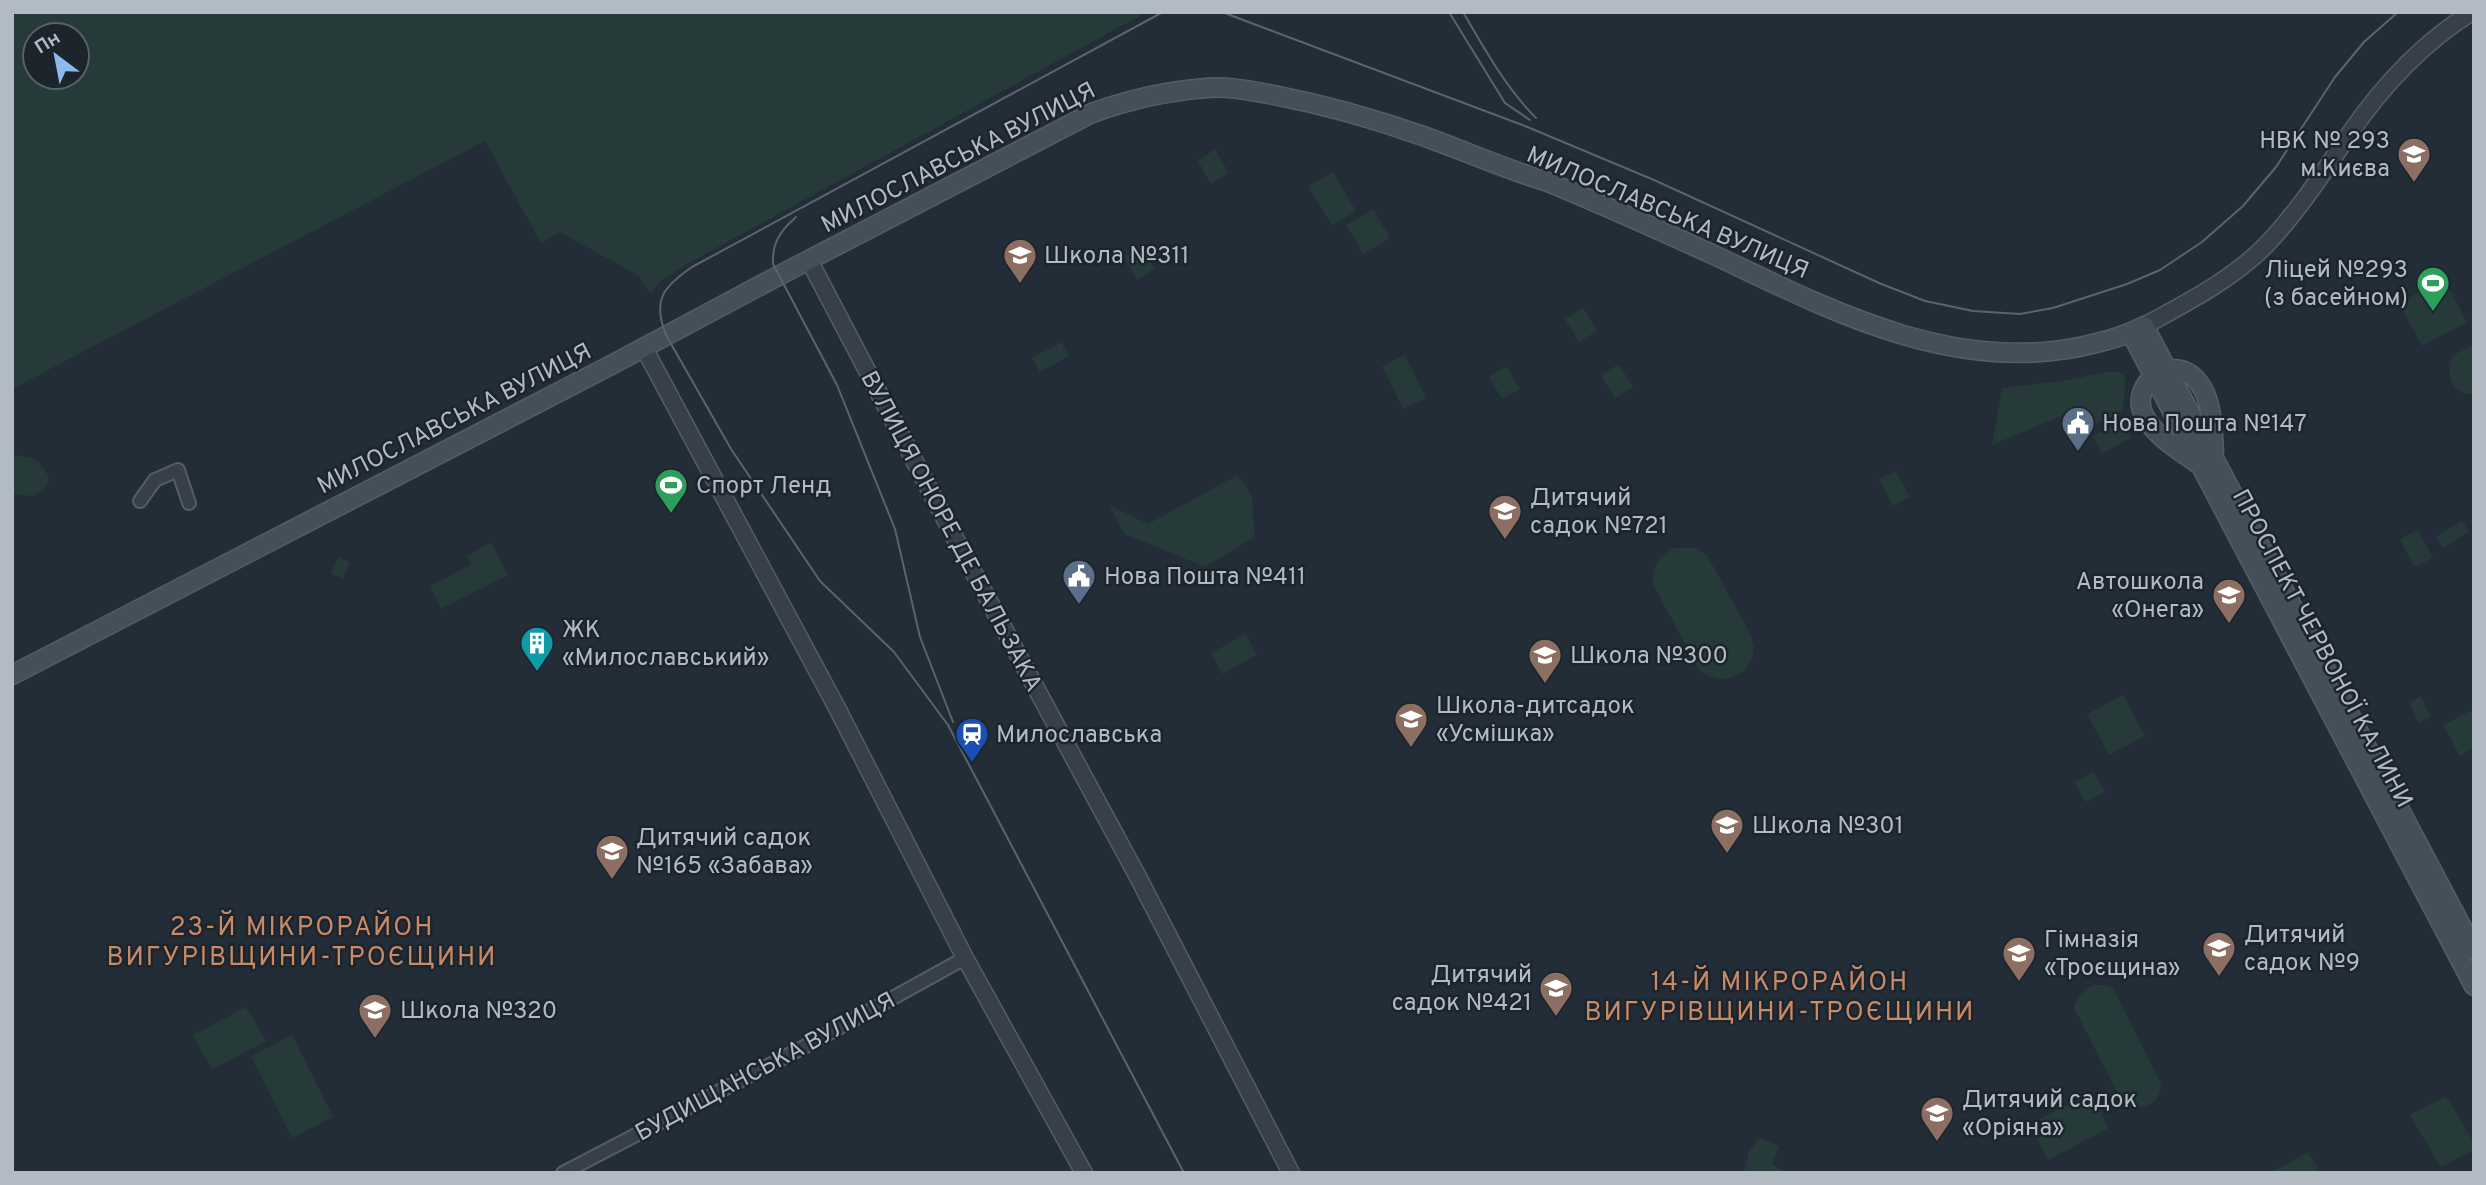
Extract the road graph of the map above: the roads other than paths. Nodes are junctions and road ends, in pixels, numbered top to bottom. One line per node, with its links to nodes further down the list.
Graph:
1 (2472, 12): 3 (street, МИЛОСЛАВСЬКА ВУЛИЦЯ)
2 (809, 260): 3 (main road, МИЛОСЛАВСЬКА ВУЛИЦЯ); 4 (main road, МИЛОСЛАВСЬКА ВУЛИЦЯ); 15 (street, ВУЛИЦЯ ОНОРЕ ДЕ БАЛЬЗАКА)
3 (2137, 329): 5 (main road, ПРОСПЕКТ ЧЕРВОНОЇ КАЛИНИ)
4 (644, 348): 9 (main road, МИЛОСЛАВСЬКА ВУЛИЦЯ); 11 (street)
5 (2160, 373): 6 (main road, ПРОСПЕКТ ЧЕРВОНОЇ КАЛИНИ); 6 (main road); 6 (main road)
6 (2207, 461): 10 (main road, ПРОСПЕКТ ЧЕРВОНОЇ КАЛИНИ); 12 (main road, ПРОСПЕКТ ЧЕРВОНОЇ КАЛИНИ)
7 (140, 501): 8 (street)
8 (189, 503)
9 (12, 675)
10 (2474, 950)
11 (965, 958): 13 (street, БУДИЩАНСЬКА ВУЛИЦЯ); 14 (street)
12 (2474, 986)
13 (563, 1173)
14 (1083, 1173)
15 (1291, 1173)

